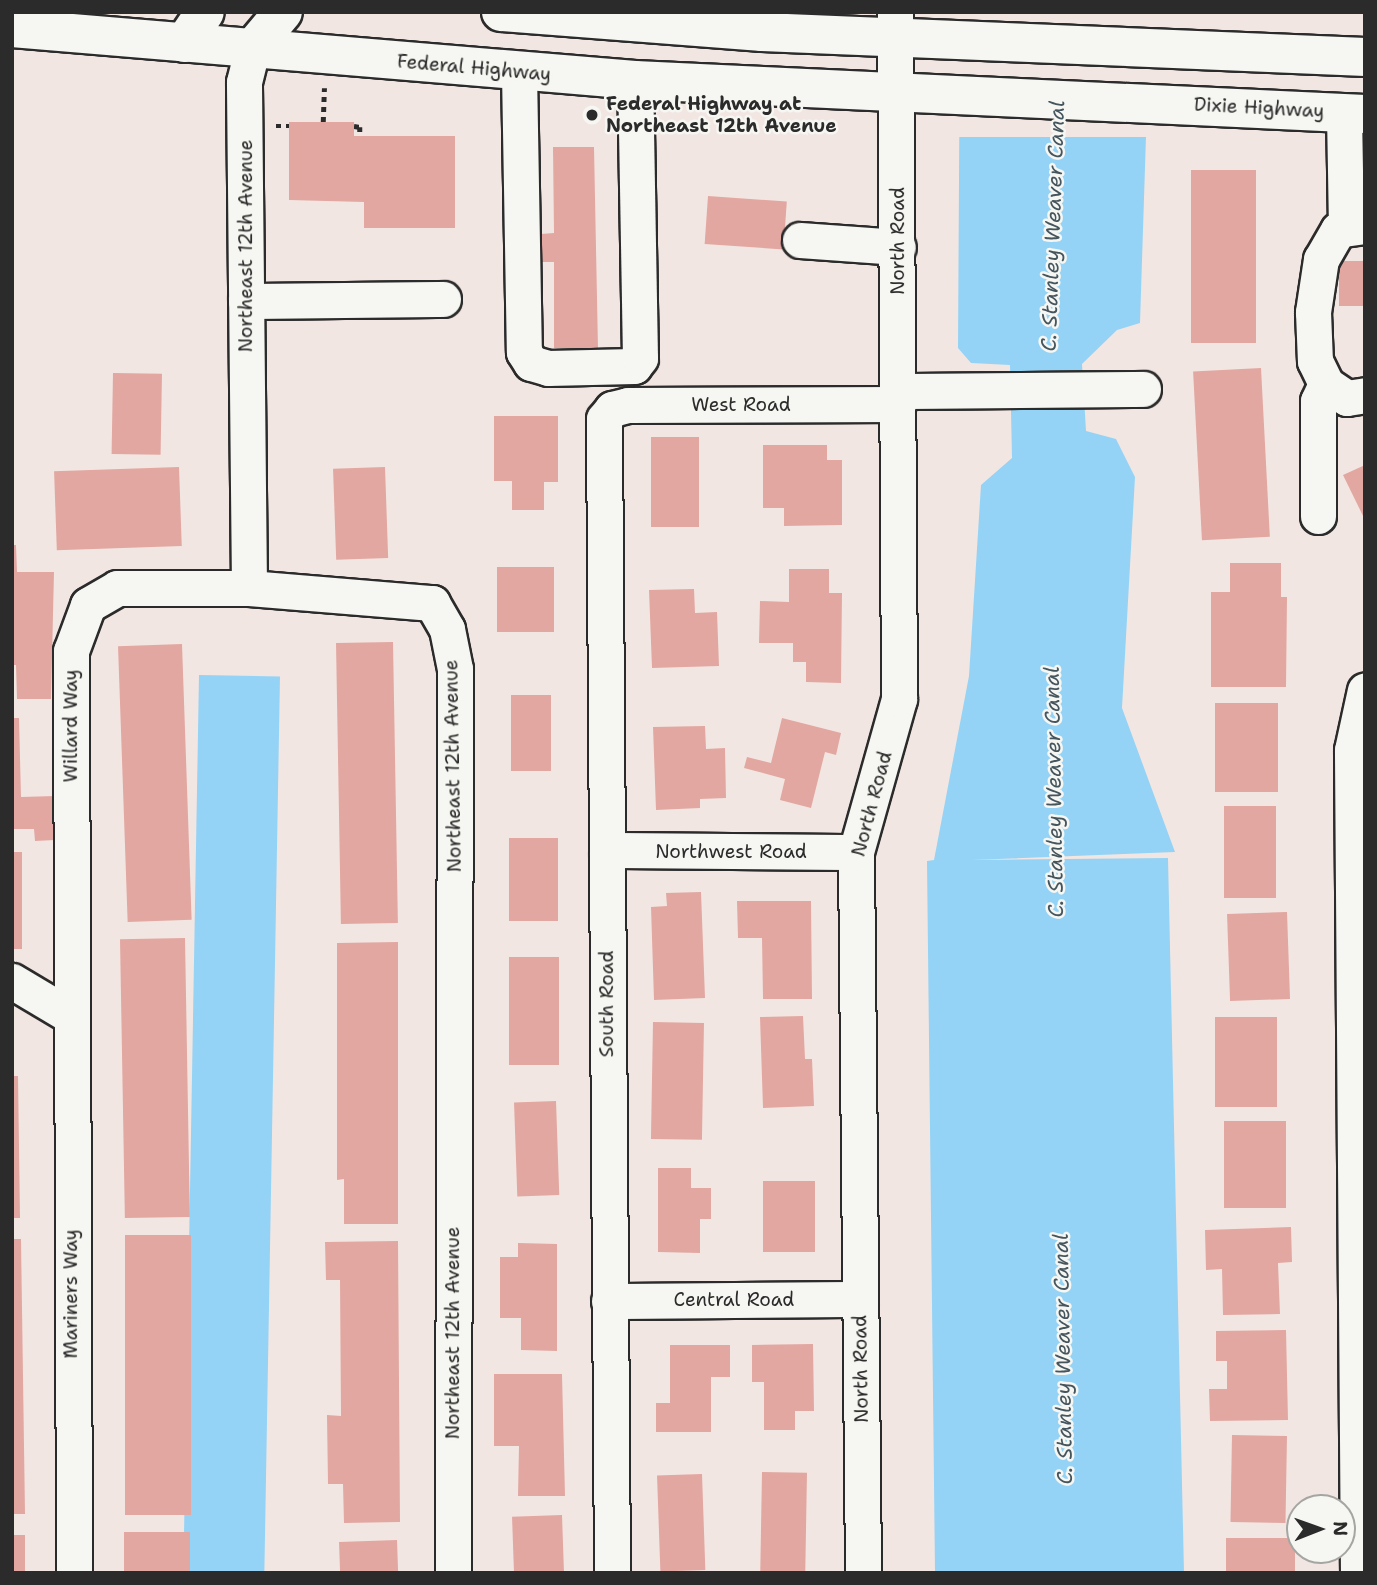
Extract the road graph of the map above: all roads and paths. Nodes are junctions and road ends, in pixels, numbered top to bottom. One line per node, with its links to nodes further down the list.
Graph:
1 (283, 12): 8 (main road)
2 (525, 13): 3 (main road)
3 (691, 20): 4 (main road)
4 (789, 23): 5 (main road)
5 (896, 25): 9 (main road); 13 (street, North Road)
6 (194, 27): 7 (main road, Federal Highway); 8 (main road, Federal Highway)
7 (12, 28)
8 (252, 49): 10 (main road, Federal Highway); 25 (street, Northeast 12th Avenue)
9 (1365, 57)
10 (519, 72): 11 (main road, Federal Highway); 11 (street)
11 (635, 80): 13 (main road, Federal Highway)
12 (324, 88): 16 (path)
13 (898, 92): 14 (main road, Federal Highway); 23 (street, North Road)
14 (937, 93): 15 (main road, Dixie Highway)
15 (1354, 113): 21 (street)
16 (323, 122)
17 (275, 126): 18 (path)
18 (289, 126)
19 (354, 126): 20 (path)
20 (360, 136)
21 (1350, 228): 26 (street)
22 (800, 240): 23 (street)
23 (898, 247): 29 (street, North Road)
24 (443, 299): 25 (street)
25 (246, 301): 32 (street, Northeast 12th Avenue)
26 (1326, 384): 28 (street); 31 (street)
27 (1143, 390): 29 (street)
28 (1365, 395)
29 (898, 398): 30 (street, West Road); 35 (street, North Road)
30 (602, 435): 34 (street, South Road)
31 (1318, 516)
32 (249, 588): 37 (street, Willard Way); 41 (street, Northeast 12th Avenue)
33 (1365, 690): 44 (street)
34 (607, 850): 35 (street, Northwest Road); 39 (street, South Road)
35 (856, 852): 38 (street, North Road)
36 (12, 981): 37 (street)
37 (69, 1015): 40 (street, Mariners Way)
38 (860, 1299): 39 (street, Central Road); 43 (street, North Road)
39 (609, 1301): 42 (street, South Road)
40 (74, 1573)
41 (453, 1573)
42 (612, 1573)
43 (863, 1573)
44 (1359, 1573)

